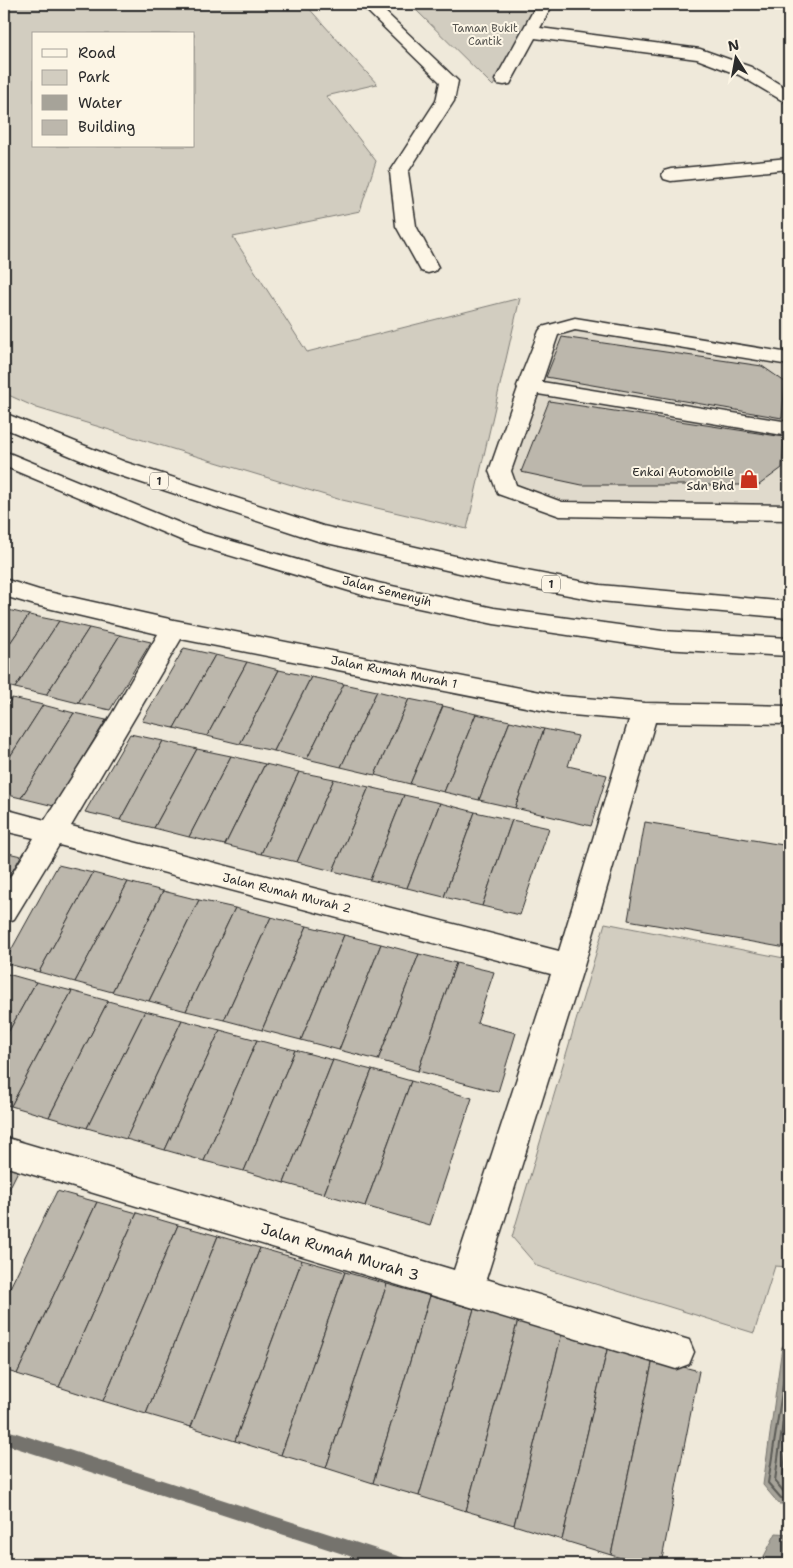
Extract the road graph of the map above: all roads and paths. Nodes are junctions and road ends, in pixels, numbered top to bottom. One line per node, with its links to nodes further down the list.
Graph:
1 (368, 4): 8 (street)
2 (546, 4): 3 (street)
3 (530, 32): 4 (street); 5 (street)
4 (504, 80)
5 (789, 97)
6 (789, 163): 7 (street)
7 (671, 174)
8 (428, 268)
9 (789, 359): 10 (street)
10 (528, 386): 12 (street); 14 (street)
11 (4, 420): 16 (street, 1)
12 (789, 429)
13 (4, 458): 18 (street, Jalan Semenyih)
14 (789, 512)
15 (4, 587): 17 (street, Jalan Rumah Murah 1)
16 (789, 610)
17 (174, 629): 19 (street, Jalan Rumah Murah 1); 22 (street)
18 (789, 647)
19 (645, 712): 20 (street, Jalan Rumah Murah 1); 24 (street)
20 (789, 715)
21 (4, 820): 22 (street, Jalan Rumah Murah 2)
22 (51, 832): 23 (street); 24 (street, Jalan Rumah Murah 2)
23 (4, 911)
24 (570, 966): 26 (street)
25 (4, 1152): 26 (street, Jalan Rumah Murah 3)
26 (465, 1289): 27 (street, Jalan Rumah Murah 3)
27 (676, 1352)

